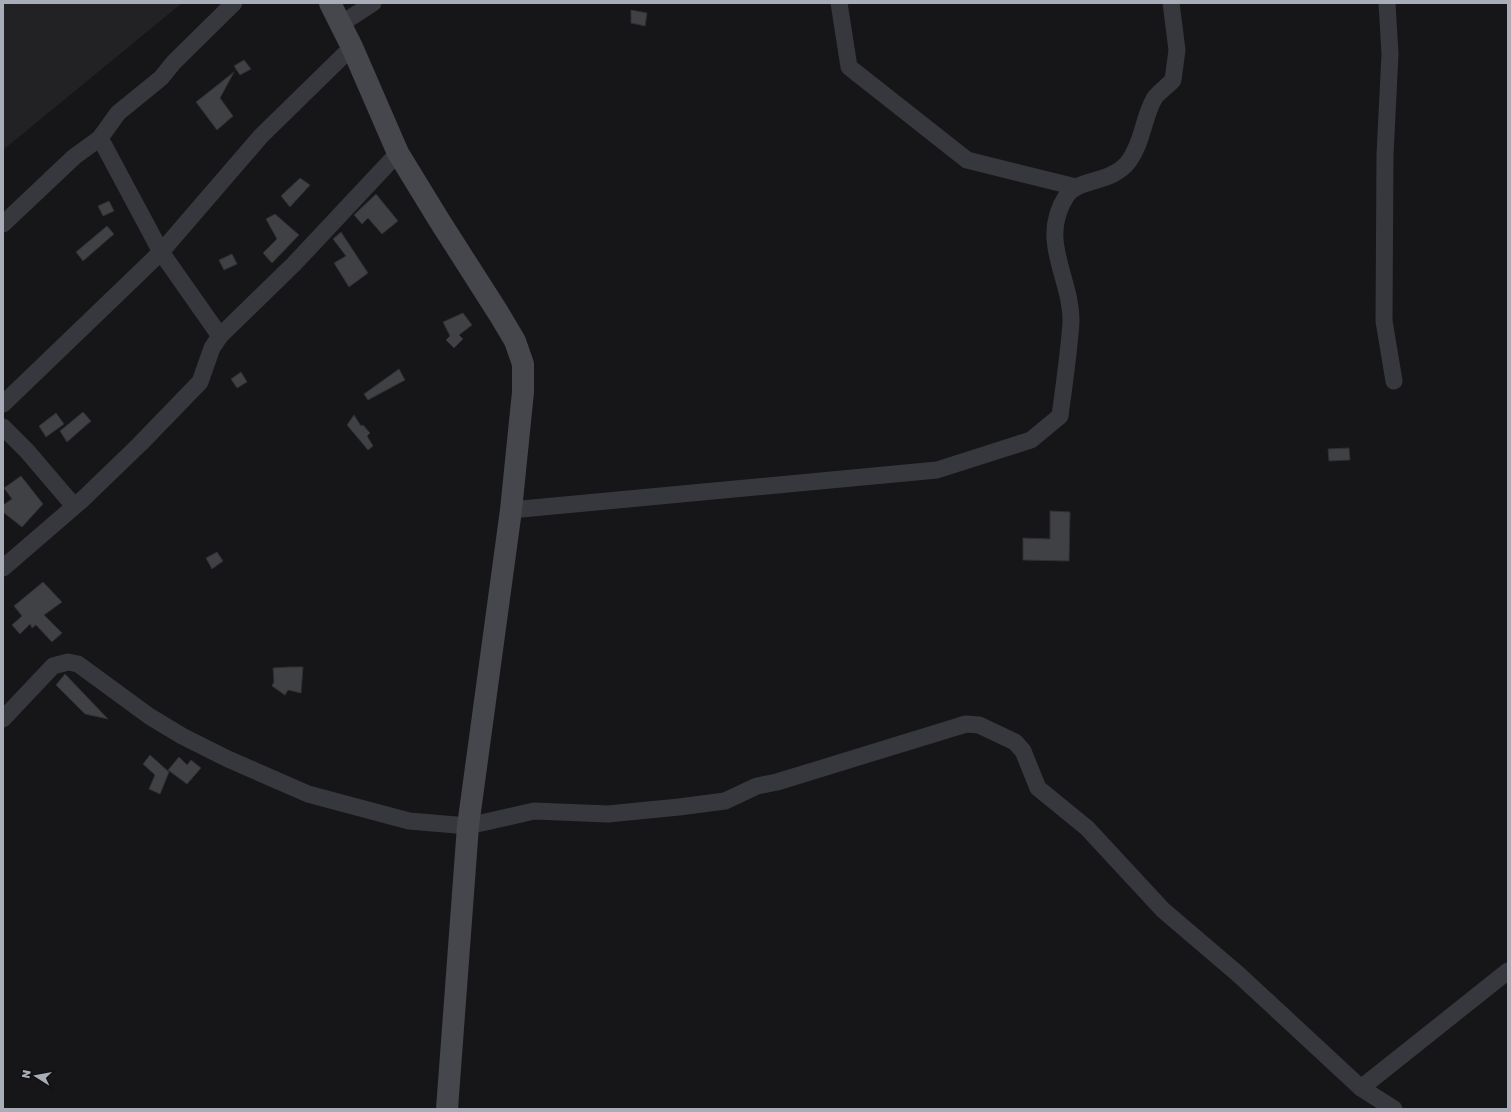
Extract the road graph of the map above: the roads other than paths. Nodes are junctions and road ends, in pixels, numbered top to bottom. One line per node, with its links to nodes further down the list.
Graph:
1 (234, 3): 9 (street)
2 (330, 3): 7 (main road)
3 (373, 3): 7 (street)
4 (839, 3): 11 (street)
5 (1171, 3): 11 (street)
6 (1387, 3): 15 (street)
7 (341, 24): 8 (main road)
8 (352, 48): 10 (main road); 13 (street)
9 (100, 138): 12 (street); 13 (street)
10 (398, 153): 14 (street); 19 (main road)
11 (1076, 187): 19 (street)
12 (3, 224)
13 (161, 252): 14 (street); 16 (street)
14 (220, 336): 18 (street)
15 (1394, 382)
16 (3, 404)
17 (3, 427): 18 (street)
18 (74, 506): 20 (street)
19 (511, 510): 22 (main road)
20 (3, 568)
21 (3, 719): 22 (street)
22 (468, 826): 24 (street); 25 (main road)
23 (1508, 971): 24 (street)
24 (1361, 1088): 26 (street)
25 (447, 1109)
26 (1394, 1109)

